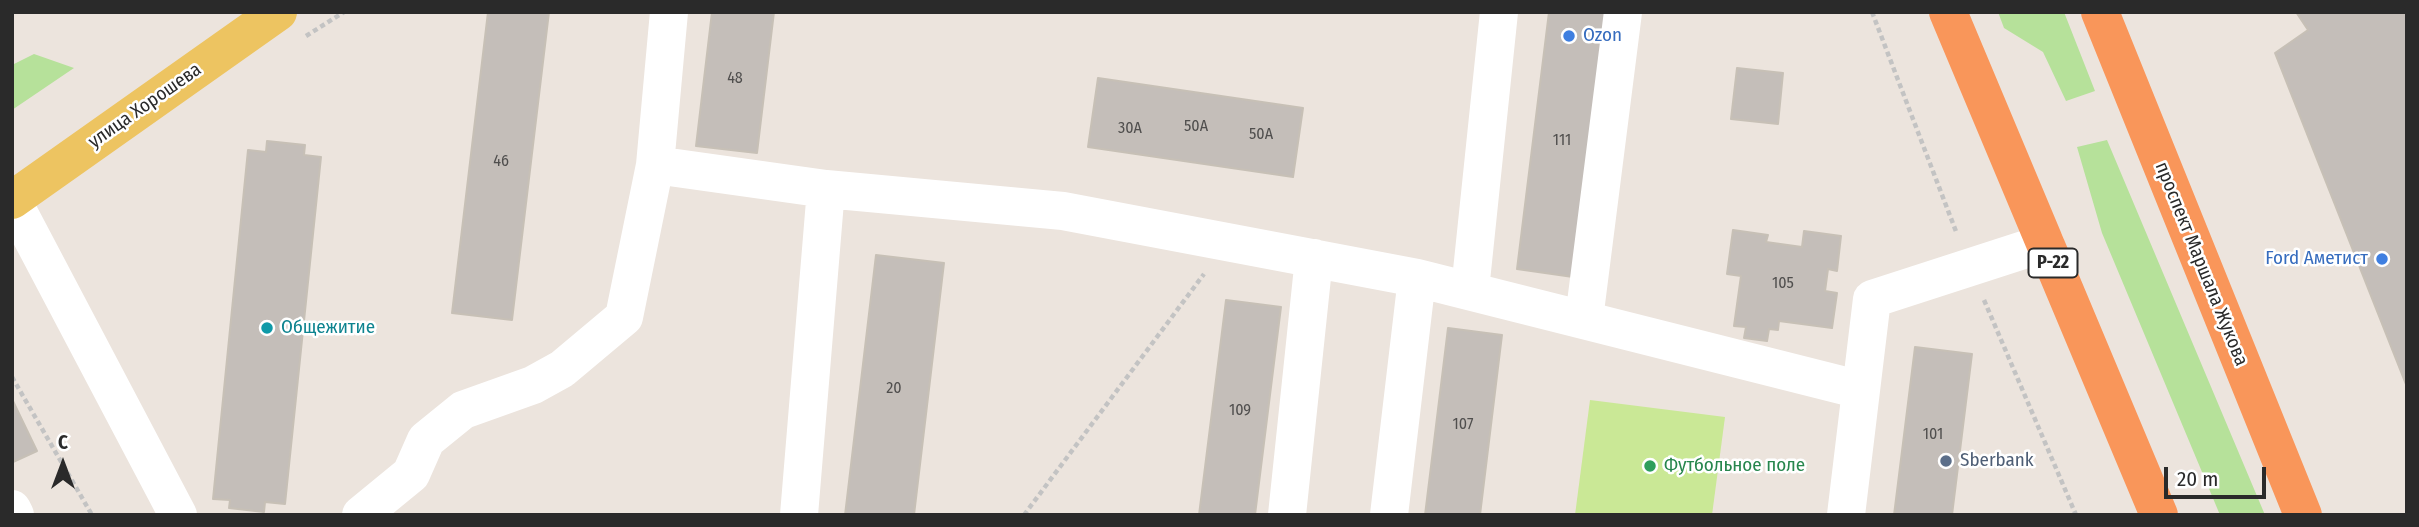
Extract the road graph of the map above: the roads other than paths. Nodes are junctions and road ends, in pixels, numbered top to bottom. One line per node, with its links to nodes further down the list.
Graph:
1 (278, 12): 9 (main road, улица Хорошева)
2 (669, 12): 7 (street)
3 (1499, 12): 13 (street)
4 (1623, 12): 14 (street)
5 (1948, 12): 10 (highway, Р-22)
6 (2100, 12): 25 (highway, проспект Маршала Жукова)
7 (655, 165): 8 (street); 19 (street)
8 (826, 189): 11 (street); 20 (street)
9 (12, 200): 18 (street)
10 (2045, 243): 15 (street); 24 (highway, Р-22)
11 (1314, 258): 12 (street); 21 (street)
12 (1417, 278): 13 (street); 22 (street)
13 (1470, 290): 14 (street)
14 (1584, 319): 15 (street)
15 (1861, 390): 23 (street)
16 (12, 509): 17 (street)
17 (15, 515)
18 (178, 515)
19 (361, 515)
20 (799, 515)
21 (1287, 515)
22 (1389, 515)
23 (1846, 515)
24 (2159, 515)
25 (2303, 515)

